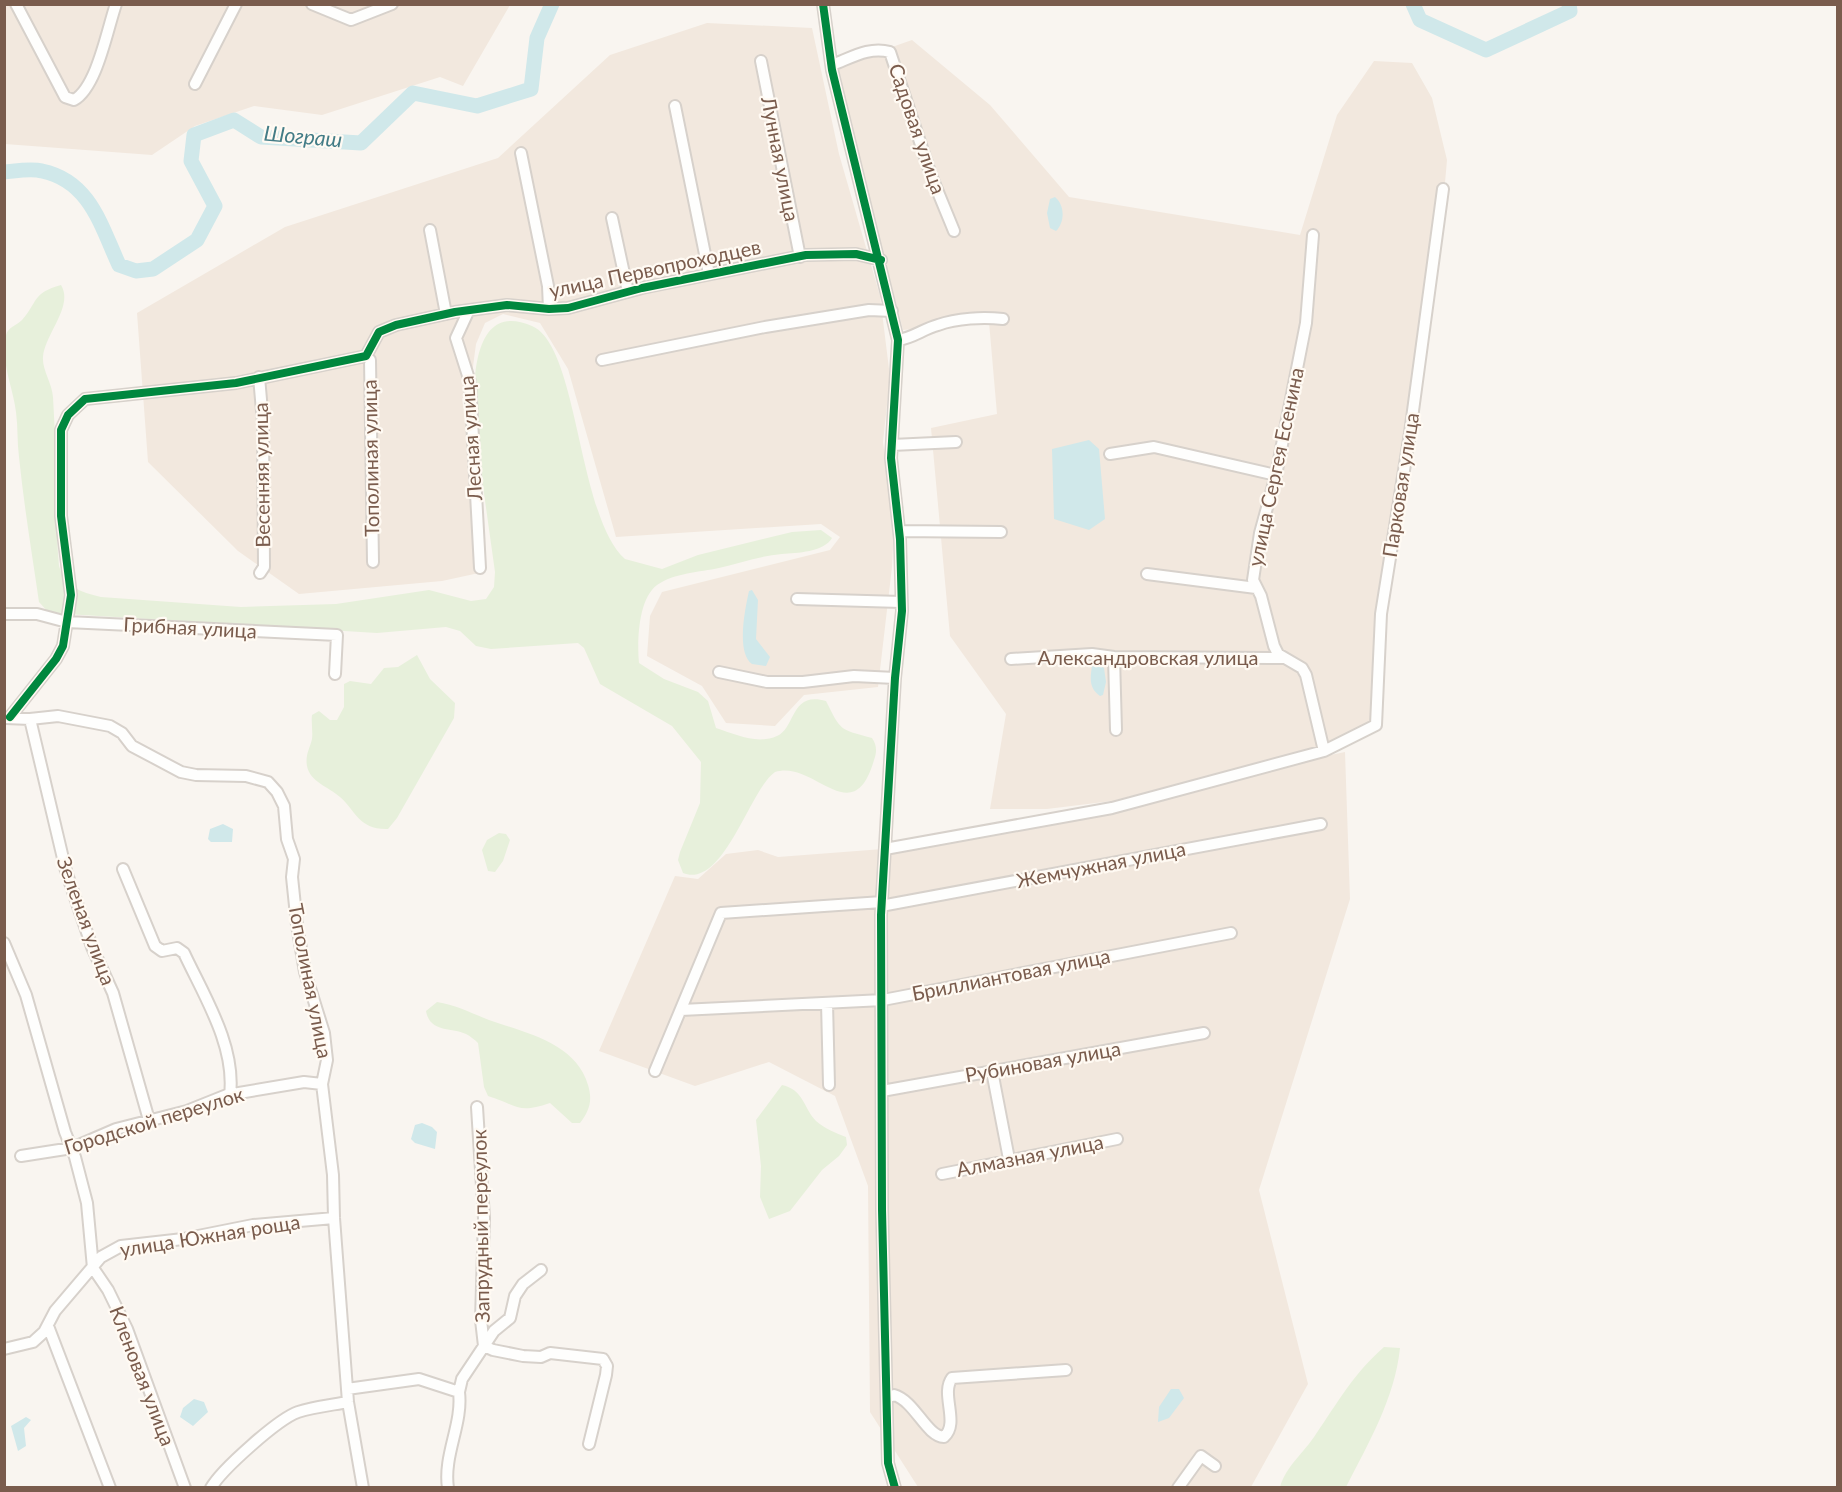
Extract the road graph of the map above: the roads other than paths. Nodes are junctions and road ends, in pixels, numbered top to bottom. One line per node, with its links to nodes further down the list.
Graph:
1 (16, 4): 2 (street)
2 (116, 4)
3 (236, 4): 9 (street)
4 (312, 4): 5 (street)
5 (392, 4)
6 (823, 4): 8 (street)
7 (761, 61): 17 (street, Лунная улица)
8 (832, 65): 15 (street, Садовая улица); 18 (street)
9 (195, 84)
10 (675, 106): 19 (street)
11 (521, 153): 21 (street)
12 (1443, 189): 54 (street, Парковая улица)
13 (612, 218): 20 (street)
14 (430, 230): 24 (street)
15 (954, 231)
16 (1313, 235): 33 (street, улица Сергея Есенина)
17 (800, 256): 18 (street, улица Первопроходцев); 19 (street, улица Первопроходцев)
18 (881, 260): 22 (street)
19 (709, 274): 20 (street, улица Первопроходцев)
20 (628, 292): 21 (street, улица Первопроходцев)
21 (549, 309): 23 (street, улица Первопроходцев)
22 (892, 311): 26 (street); 28 (street)
23 (468, 312): 24 (street, улица Первопроходцев); 37 (street, Лесная улица)
24 (446, 314): 27 (street, улица Первопроходцев)
25 (1003, 319): 26 (street)
26 (898, 340): 31 (street)
27 (366, 356): 29 (street); 36 (street, Тополиная улица)
28 (602, 360)
29 (259, 378): 38 (street, Весенняя улица); 44 (street)
30 (956, 442): 31 (street)
31 (892, 445): 34 (street)
32 (1110, 454): 33 (street)
33 (1276, 475): 40 (street, улица Сергея Есенина)
34 (899, 531): 35 (street); 42 (street)
35 (1001, 531)
36 (373, 562)
37 (480, 568)
38 (260, 573)
39 (1147, 574): 40 (street)
40 (1256, 588): 46 (street, улица Сергея Есенина)
41 (797, 599): 42 (street)
42 (901, 602): 50 (street)
43 (4, 614): 44 (street, Грибная улица)
44 (67, 621): 49 (street, Грибная улица); 51 (street)
45 (1114, 657): 46 (street, Александровская улица); 47 (street, Александровская улица); 53 (street)
46 (1285, 658): 54 (street, улица Сергея Есенина)
47 (1011, 659)
48 (719, 672): 50 (street)
49 (335, 674)
50 (895, 678): 56 (street)
51 (7, 718): 52 (street, Тополиная улица)
52 (30, 719): 67 (street, Тополиная улица); 72 (street, Зеленая улица)
53 (1116, 730)
54 (1324, 751): 56 (street, Парковая улица)
55 (1321, 824): 58 (street, Жемчужная улица)
56 (885, 849): 58 (street)
57 (123, 869): 70 (street)
58 (882, 904): 61 (street); 63 (street, Жемчужная улица)
59 (1231, 933): 61 (street, Бриллиантовая улица)
60 (4, 943): 74 (street)
61 (883, 1000): 62 (street, Бриллиантовая улица); 69 (street)
62 (827, 1003): 63 (street, Бриллиантовая улица); 68 (street)
63 (681, 1010): 65 (street, Жемчужная улица)
64 (1204, 1033): 66 (street, Рубиновая улица)
65 (655, 1071)
66 (992, 1071): 69 (street, Рубиновая улица); 76 (street)
67 (322, 1084): 70 (street, Городской переулок); 78 (street, Тополиная улица)
68 (829, 1085)
69 (882, 1090): 87 (street)
70 (230, 1095): 72 (street, Городской переулок)
71 (477, 1107): 82 (street, Запрудный переулок)
72 (149, 1120): 74 (street, Городской переулок)
73 (1118, 1139): 76 (street, Алмазная улица)
74 (72, 1148): 75 (street, Городской переулок); 79 (street)
75 (21, 1156)
76 (1009, 1159): 77 (street, Алмазная улица)
77 (942, 1174)
78 (334, 1218): 79 (street, улица Южная роща); 85 (street, Тополиная улица)
79 (93, 1268): 81 (street, улица Южная роща); 92 (street, Кленовая улица)
80 (541, 1270): 82 (street)
81 (48, 1326): 83 (street, улица Южная роща); 91 (street)
82 (484, 1346): 86 (street); 89 (street)
83 (4, 1349)
84 (1066, 1370): 87 (street)
85 (347, 1389): 86 (street); 88 (street, Тополиная улица)
86 (459, 1392): 95 (street)
87 (886, 1398): 96 (street)
88 (348, 1402): 93 (street); 94 (street, Тополиная улица)
89 (589, 1444)
90 (1215, 1466): 97 (street)
91 (110, 1488)
92 (184, 1488)
93 (211, 1488)
94 (363, 1488)
95 (448, 1488)
96 (895, 1488)
97 (1178, 1488)

